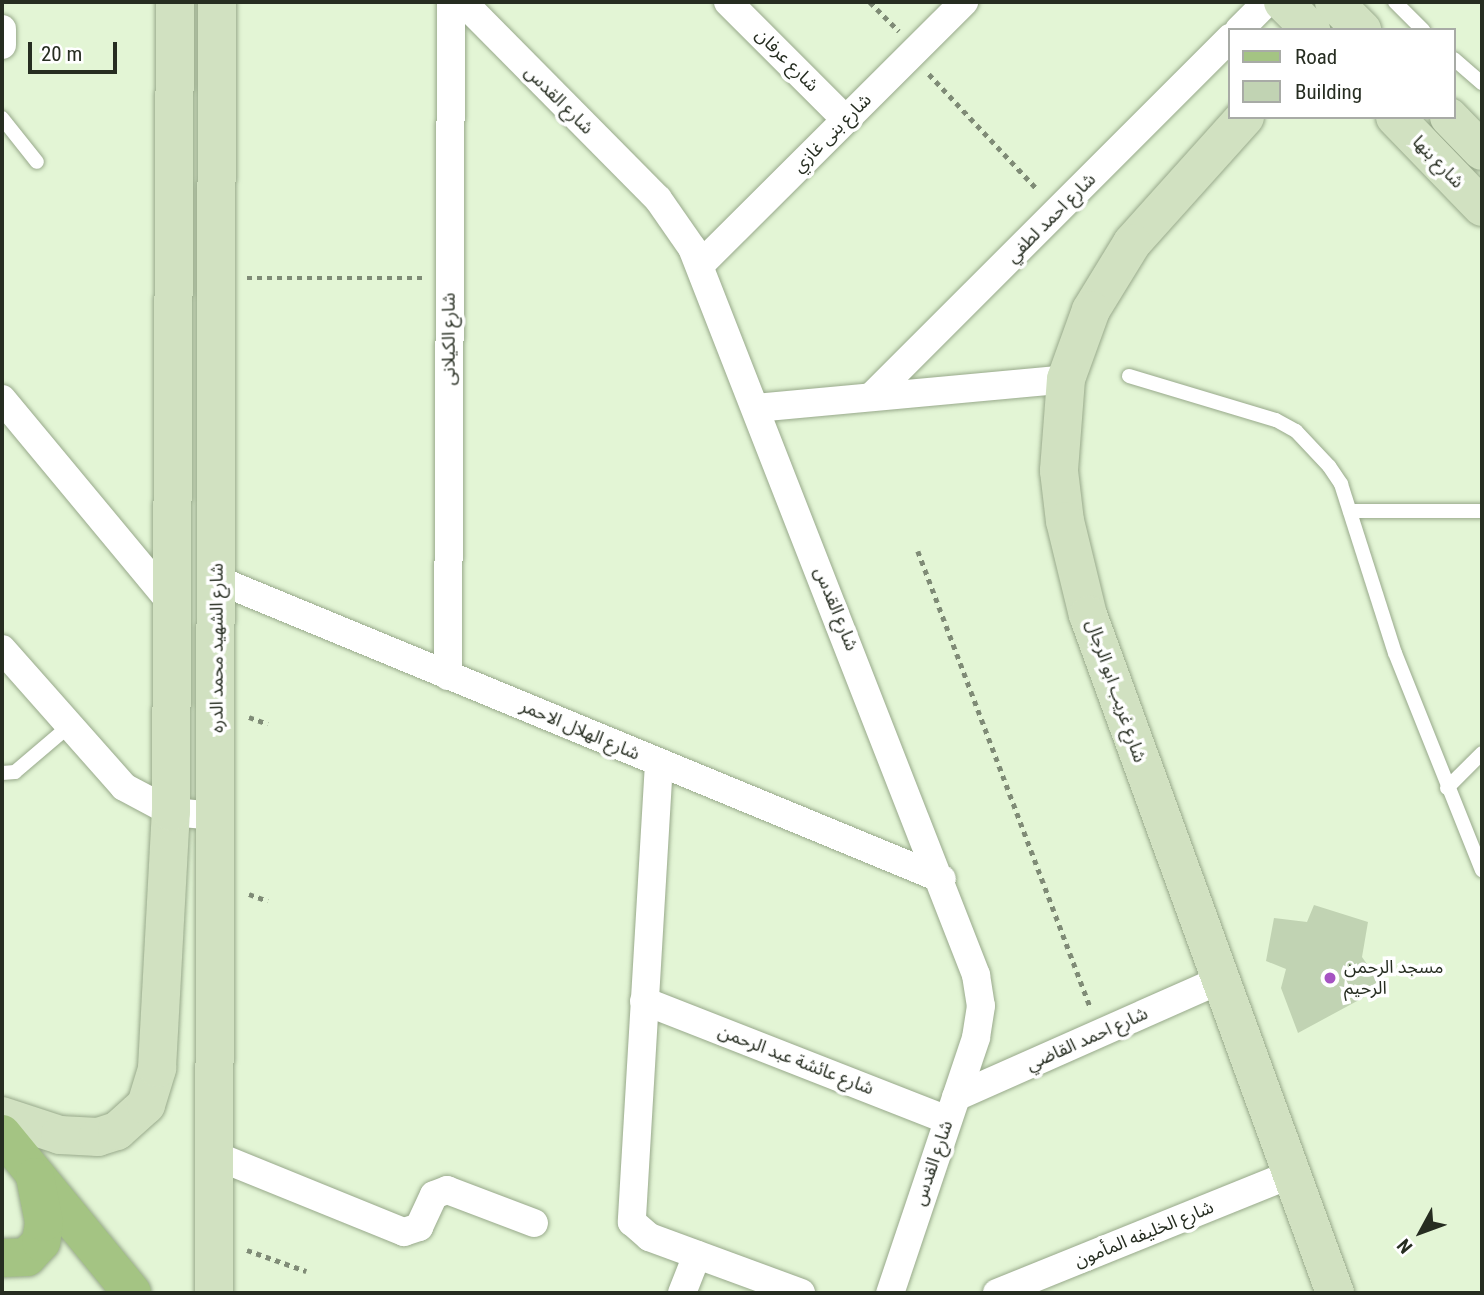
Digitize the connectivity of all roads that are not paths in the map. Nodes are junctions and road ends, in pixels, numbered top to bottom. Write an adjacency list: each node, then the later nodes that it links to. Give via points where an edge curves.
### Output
1 (174, 2): 35 (main road)
2 (217, 2): 34 (main road, شارع الشهيد محمد الدره)
3 (451, 2): 37 (street, شارع الكيلانى)
4 (463, 2): 26 (street, شارع القدس, via 658,199)
5 (728, 2): 19 (street, شارع عرفان)
6 (964, 2): 19 (street, شارع بنى غازي)
7 (1267, 2): 10 (street)
8 (1283, 2): 11 (main road)
9 (1395, 2): 12 (lane)
10 (1241, 28)
11 (1309, 28)
12 (1421, 28)
13 (2, 29): 15 (street)
14 (1228, 40): 29 (street, شارع احمد لطفي)
15 (2, 45)
16 (1456, 61): 17 (lane)
17 (1482, 83)
18 (2, 118): 24 (lane)
19 (845, 119): 26 (street, شارع بنى غازي)
20 (1243, 119): 28 (main road, شارع غريب ابو الرجال, via 1109,275)
21 (1397, 119): 25 (main road, شارع بنها)
22 (1451, 119): 23 (main road)
23 (1482, 151)
24 (37, 162)
25 (1482, 207)
26 (700, 265): 31 (street, شارع القدس)
27 (1129, 376): 32 (lane, via 1276,420 1296,432 1329,466)
28 (1066, 379): 29 (street); 47 (main road, شارع غريب ابو الرجال, via 1059,471 1076,568)
29 (871, 397): 31 (street)
30 (2, 399): 35 (street)
31 (757, 408): 46 (street, شارع القدس)
32 (1350, 511): 33 (lane); 42 (lane, via 1395,653)
33 (1482, 511)
34 (218, 580): 37 (street, شارع الهلال الاحمر); 44 (main road, شارع الشهيد محمد الدره)
35 (174, 606): 43 (main road)
36 (2, 649): 38 (street)
37 (448, 676): 40 (street, شارع الهلال الاحمر)
38 (69, 726): 41 (lane, via 15,772); 43 (street, via 124,788)
39 (1482, 753): 42 (lane)
40 (659, 763): 46 (street, شارع الهلال الاحمر); 48 (street)
41 (2, 773)
42 (1447, 788): 45 (lane)
43 (172, 811): 44 (street); 50 (main road, via 157,1068 146,1105 117,1131 89,1138 60,1135)
44 (217, 816): 52 (main road, شارع الشهيد محمد الدره)
45 (1482, 870)
46 (942, 879): 49 (street, شارع القدس, via 976,975 981,1006)
47 (1219, 981): 49 (street, شارع احمد القاضي, via 1101,1033); 54 (main road, شارع غريب ابو الرجال)
48 (644, 1000): 49 (street, شارع عائشة عبد الرحمن); 56 (street, via 632,1222 642,1234)
49 (952, 1109): 62 (street, شارع القدس)
50 (2, 1116)
51 (2, 1134): 53 (main road)
52 (215, 1155): 55 (street, via 404,1232 419,1227 434,1195 447,1190); 59 (main road, شارع الشهيد محمد الدره)
53 (34, 1173): 57 (main road, via 44,1222 41,1242 27,1256); 58 (main road)
54 (1291, 1174): 63 (street, شارع الخليفه المأمون); 64 (main road, شارع غريب ابو الرجال)
55 (534, 1223)
56 (697, 1255): 60 (street); 61 (street)
57 (2, 1258)
58 (132, 1293)
59 (214, 1293)
60 (682, 1293)
61 (801, 1293)
62 (890, 1293)
63 (997, 1293)
64 (1335, 1293)

